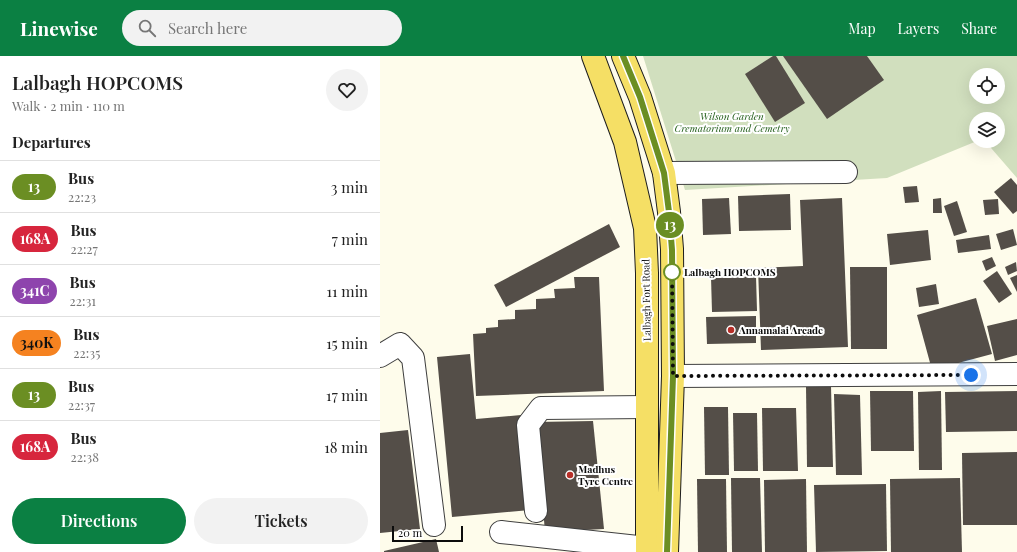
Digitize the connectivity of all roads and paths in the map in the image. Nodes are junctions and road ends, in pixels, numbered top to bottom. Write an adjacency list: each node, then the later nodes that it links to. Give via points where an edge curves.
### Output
1 (593, 56): 8 (main road, Lalbagh Fort Road, via 625,142 645,228)
2 (623, 56): 4 (main road, via 640,97)
3 (846, 172): 4 (street)
4 (664, 173): 7 (main road, via 672,250)
5 (380, 356): 10 (street, via 400,344 413,358)
6 (1017, 374): 7 (street)
7 (673, 376): 12 (main road)
8 (647, 407): 9 (street, via 541,408 528,426); 12 (main road, Lalbagh Fort Road)
9 (536, 511)
10 (434, 525)
11 (501, 532): 12 (street)
12 (654, 551)

